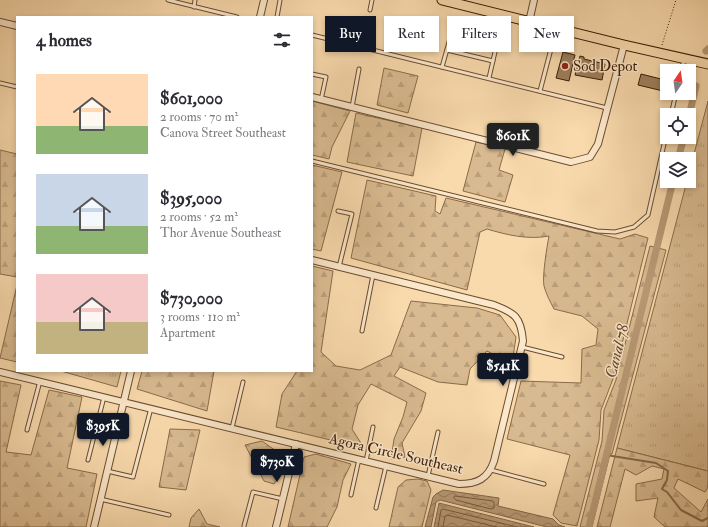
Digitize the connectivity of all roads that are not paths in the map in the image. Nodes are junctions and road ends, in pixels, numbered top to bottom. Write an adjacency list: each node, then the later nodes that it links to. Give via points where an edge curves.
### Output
1 (168, 0): 8 (lane)
2 (195, 0): 9 (lane)
3 (264, 0): 13 (street)
4 (280, 0): 14 (lane)
5 (372, 0): 10 (lane)
6 (442, 0): 11 (main road)
7 (534, 0): 15 (street)
8 (181, 2): 9 (lane)
9 (194, 7): 12 (lane)
10 (370, 10)
11 (504, 15): 16 (main road)
12 (233, 16)
13 (260, 16)
14 (277, 16)
15 (530, 16)
16 (519, 19)
17 (0, 22): 18 (street)
18 (16, 26)
19 (574, 32): 21 (main road)
20 (313, 35): 30 (lane)
21 (624, 45): 26 (main road); 40 (street)
22 (447, 50): 30 (lane)
23 (455, 52): 27 (lane)
24 (495, 52): 27 (lane)
25 (550, 52): 36 (lane)
26 (684, 58): 28 (lane); 29 (main road)
27 (493, 61): 33 (lane)
28 (683, 64)
29 (708, 64)
30 (442, 67): 33 (lane)
31 (359, 69): 39 (lane)
32 (313, 74): 38 (lane, via 326,77)
33 (489, 78): 36 (lane)
34 (0, 83): 35 (lane)
35 (16, 88)
36 (540, 91): 40 (lane)
37 (313, 98): 38 (street)
38 (321, 100): 39 (street)
39 (352, 107): 40 (street, via 572,162 590,157 598,144)
40 (608, 108)
41 (664, 144): 42 (lane, via 648,215 634,227 615,232 597,231)
42 (313, 161)
43 (338, 211): 45 (lane, via 352,214)
44 (313, 260): 45 (street)
45 (339, 267): 46 (street)
46 (373, 275): 47 (lane); 48 (street, via 507,310 516,317 522,327)
47 (362, 331)
48 (522, 347): 49 (lane); 65 (street)
49 (562, 356)
50 (0, 372): 52 (street, Agora Circle Southeast)
51 (130, 372): 55 (street)
52 (40, 381): 54 (street, Agora Circle Southeast); 59 (lane)
53 (243, 382): 58 (lane)
54 (104, 397): 55 (street, Agora Circle Southeast); 62 (lane)
55 (123, 401): 56 (street, Agora Circle Southeast); 66 (street)
56 (151, 408): 58 (street, Agora Circle Southeast); 66 (lane, via 133,477)
57 (373, 427): 63 (lane)
58 (232, 428): 61 (street, Agora Circle Southeast)
59 (27, 430)
60 (438, 432): 67 (lane)
61 (296, 444): 63 (street, Agora Circle Southeast); 71 (street)
62 (88, 460)
63 (362, 460): 64 (street, Agora Circle Southeast); 69 (lane)
64 (386, 466): 67 (street, Agora Circle Southeast); 72 (lane)
65 (491, 470): 67 (street, Agora Circle Southeast, via 484,478 471,484 459,484); 68 (lane)
66 (107, 471): 70 (street)
67 (428, 476)
68 (544, 484)
69 (351, 495)
70 (100, 499): 73 (lane); 75 (street)
71 (283, 499): 74 (lane, via 253,492); 76 (street)
72 (376, 508)
73 (169, 515)
74 (244, 526)
75 (94, 527)
76 (276, 527)

